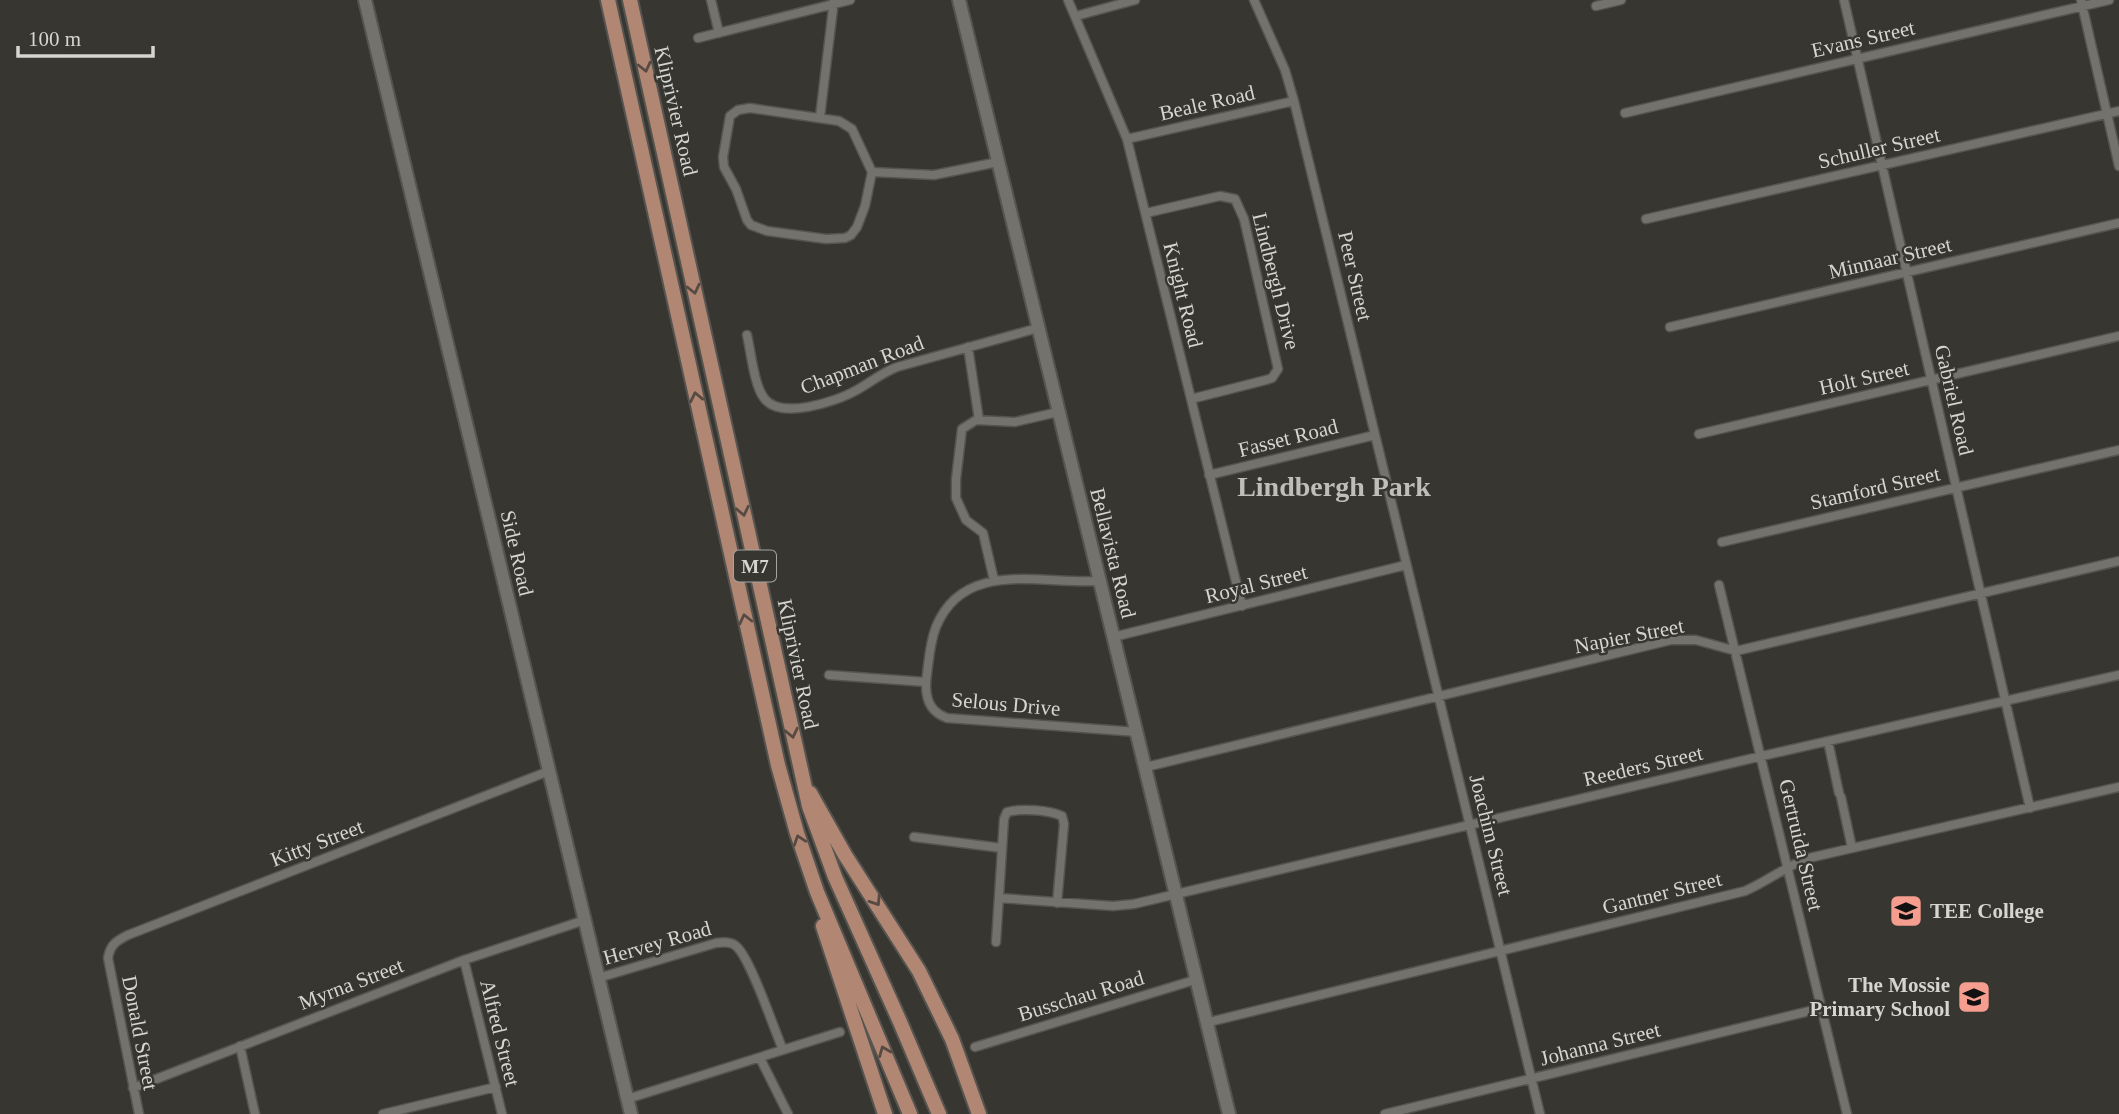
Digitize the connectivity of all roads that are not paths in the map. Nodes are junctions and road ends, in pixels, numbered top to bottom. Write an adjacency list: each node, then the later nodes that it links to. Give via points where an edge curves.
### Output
1 (365, 0): 67 (street, Side Road)
2 (608, 0): 76 (main road, Kliprivier Road / M7, one-way to 2, via 778,765)
3 (630, 0): 68 (main road, Kliprivier Road / M7, one-way to 68)
4 (711, 0): 17 (street)
5 (850, 0): 13 (street)
6 (960, 0): 26 (street, Bellavista Road)
7 (1068, 0): 16 (street, Knight Road)
8 (1135, 0): 16 (street)
9 (1254, 0): 20 (street, Peer Street)
10 (1620, 0): 15 (street)
11 (1844, 0): 19 (street, Gabriel Road)
12 (2109, 0): 14 (street, Evans Street)
13 (834, 2): 17 (street); 24 (street)
14 (2082, 3): 19 (street, Evans Street); 23 (street)
15 (1596, 6)
16 (1076, 16): 25 (street, Knight Road)
17 (719, 33): 18 (street)
18 (698, 38)
19 (1858, 58): 22 (street, Evans Street); 27 (street, Gabriel Road)
20 (1294, 101): 25 (street, Beale Road); 44 (street, Peer Street)
21 (2119, 111): 23 (street, Schuller Street)
22 (1625, 113)
23 (2107, 113): 27 (street, Schuller Street); 28 (street)
24 (820, 117): 29 (street, via 849,126); 29 (street, via 750,108 730,116 723,162 751,225 826,239 848,237 857,227)
25 (1127, 139): 30 (street, Knight Road)
26 (998, 162): 29 (street, via 934,175); 35 (street, Bellavista Road)
27 (1882, 165): 31 (street, Schuller Street); 33 (street, Gabriel Road)
28 (2119, 166)
29 (872, 172)
30 (1146, 214): 40 (street, Knight Road); 40 (street, Lindbergh Drive, via 1220,196 1235,200 1244,219 1278,369 1272,378)
31 (1646, 219)
32 (2119, 223): 33 (street, Minnaar Street)
33 (1907, 272): 34 (street, Minnaar Street); 39 (street, Gabriel Road)
34 (1670, 327)
35 (1038, 328): 38 (street, Chapman Road); 41 (street, Bellavista Road)
36 (747, 335): 38 (street, Chapman Road, via 764,398 777,408 790,410 851,393 897,367)
37 (2119, 336): 39 (street, Holt Street)
38 (968, 347): 42 (street)
39 (1931, 380): 43 (street, Holt Street); 47 (street, Gabriel Road)
40 (1191, 399): 46 (street, Knight Road)
41 (1058, 412): 42 (street, via 1015,422); 52 (street, Bellavista Road)
42 (979, 420): 51 (street, via 962,429 956,498 965,520 982,533)
43 (1699, 434)
44 (1375, 435): 46 (street, Fasset Road); 50 (street, Peer Street)
45 (2119, 450): 47 (street, Stamford Street)
46 (1209, 475): 55 (street, Knight Road)
47 (1957, 487): 48 (street, Stamford Street); 54 (street, Gabriel Road)
48 (1721, 542)
49 (2119, 561): 54 (street, Napier Street)
50 (1406, 565): 55 (street, Royal Street); 61 (street, Joachim Street)
51 (993, 580): 52 (street, Selous Drive); 60 (street, Selous Drive, via 969,589 941,617)
52 (1100, 581): 56 (street, Bellavista Road)
53 (1719, 585): 57 (street, Gertruida Street)
54 (1981, 592): 57 (street, Napier Street); 62 (street, Gabriel Road)
55 (1242, 606): 56 (street, Royal Street)
56 (1113, 637): 63 (street, Bellavista Road)
57 (1736, 650): 61 (street, Napier Street, via 1696,640 1671,640); 65 (street, Gertruida Street)
58 (829, 675): 60 (street)
59 (2119, 675): 62 (street, Reeders Street)
60 (926, 682): 63 (street, Selous Drive, via 929,705 947,718)
61 (1439, 696): 66 (street, Napier Street); 71 (street, Joachim Street)
62 (2006, 701): 64 (street, Reeders Street); 70 (street, Gabriel Road)
63 (1137, 732): 66 (street, Bellavista Road)
64 (1828, 741): 65 (street, Reeders Street); 74 (street)
65 (1762, 756): 71 (street, Reeders Street); 75 (street, Gertruida Street)
66 (1146, 767): 77 (street, Bellavista Road)
67 (549, 771): 80 (street, Side Road); 83 (street, Kitty Street, via 128,935 112,946)
68 (802, 780): 106 (main road, Kliprivier Road / M7, via 822,847); 107 (main road, one-way to 107, via 919,971 952,1039)
69 (2119, 787): 70 (street, Gantner Street)
70 (2030, 808): 74 (street, Gantner Street)
71 (1470, 825): 77 (street, Reeders Street); 82 (street, Joachim Street)
72 (914, 837): 73 (street)
73 (1002, 848): 78 (street); 79 (street, via 1007,812 1062,816)
74 (1852, 848): 75 (street, Gantner Street)
75 (1787, 867): 82 (street, Gantner Street, via 1745,891); 87 (street, Gertruida Street)
76 (817, 892): 104 (main road, via 822,924); 105 (main road, Kliprivier Road / M7, one-way to 76)
77 (1176, 894): 79 (street, Reeders Street, via 1122,906); 86 (street, Bellavista Road)
78 (999, 898): 79 (street, Reeders Street); 81 (street)
79 (1057, 903)
80 (585, 920): 84 (street, Myrna Street); 85 (street, Side Road)
81 (996, 942)
82 (1501, 952): 88 (street, Gantner Street); 94 (street, Joachim Street)
83 (108, 958): 96 (street, Donald Street)
84 (464, 960): 90 (street, Myrna Street); 95 (street, Alfred Street)
85 (598, 978): 92 (street, Hervey Road, via 716,943 733,944 747,964); 97 (street, Side Road)
86 (1198, 979): 88 (street, Bellavista Road); 91 (street, Busschau Road)
87 (1822, 1008): 94 (street, Johanna Street); 111 (street, Gertruida Street)
88 (1209, 1022): 108 (street, Bellavista Road)
89 (840, 1032): 92 (street)
90 (240, 1046): 96 (street, Myrna Street); 99 (street)
91 (975, 1047)
92 (783, 1050): 93 (street)
93 (760, 1058): 97 (street); 103 (street)
94 (1532, 1079): 109 (street, Johanna Street); 110 (street, Joachim Street)
95 (496, 1087): 100 (street); 101 (street, Alfred Street)
96 (133, 1088): 98 (street, Donald Street)
97 (627, 1099): 102 (street, Side Road)
98 (139, 1114)
99 (255, 1114)
100 (383, 1114)
101 (502, 1114)
102 (631, 1114)
103 (788, 1114)
104 (885, 1114)
105 (910, 1114)
106 (939, 1114)
107 (979, 1114)
108 (1229, 1114)
109 (1385, 1114)
110 (1541, 1114)
111 (1847, 1114)

